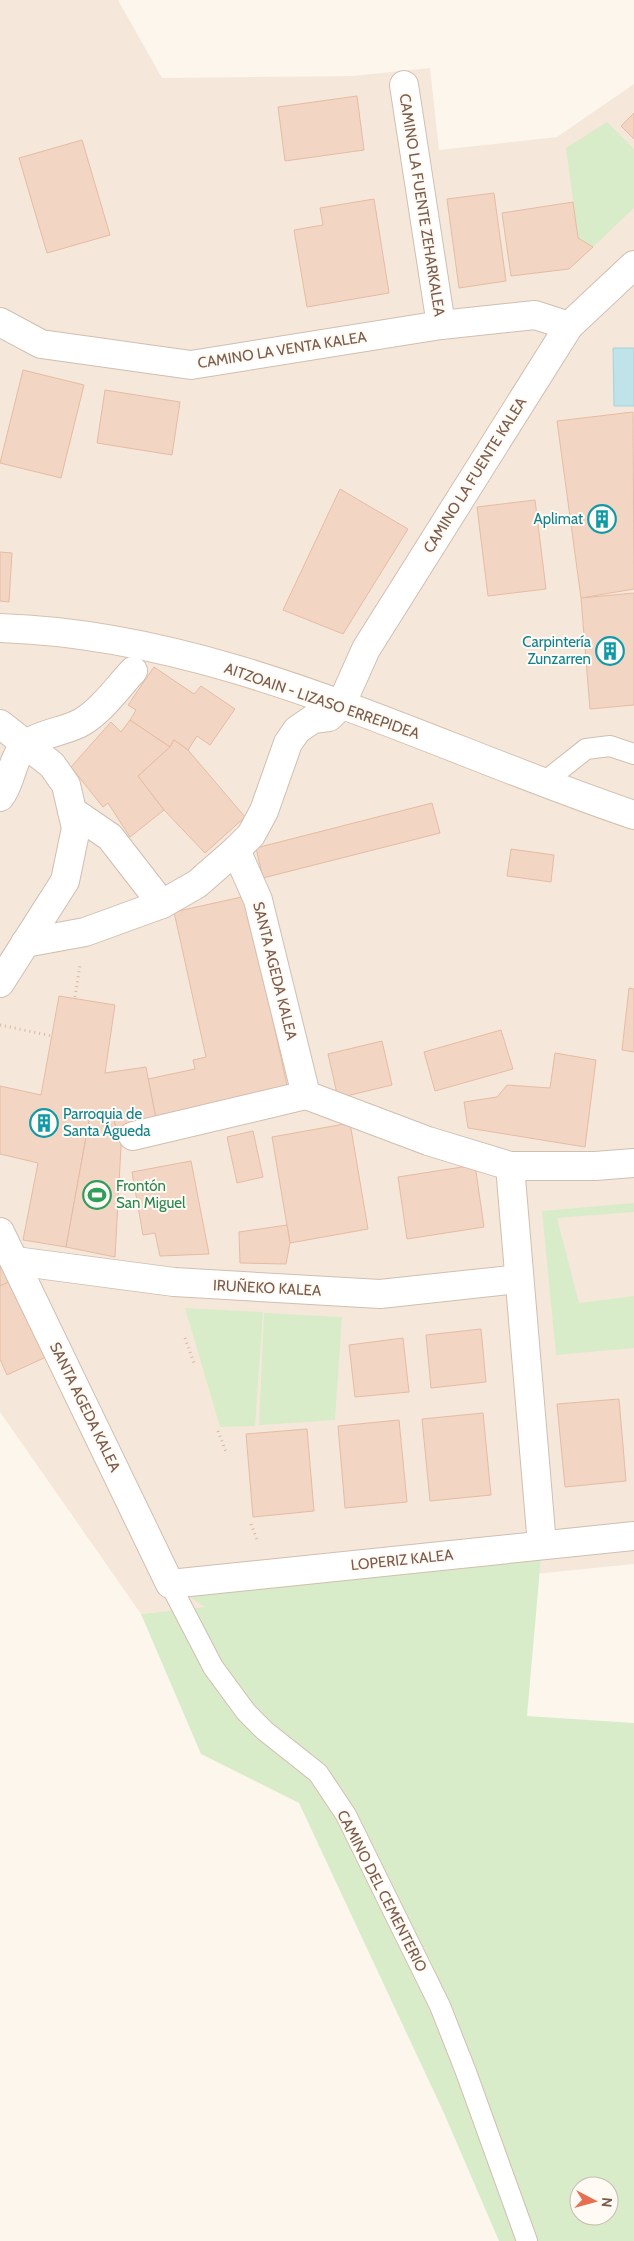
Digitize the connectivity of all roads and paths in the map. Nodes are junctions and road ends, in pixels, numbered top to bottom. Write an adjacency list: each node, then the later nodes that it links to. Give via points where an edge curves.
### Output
1 (404, 85): 4 (street, CAMINO LA FUENTE ZEHARKALEA)
2 (634, 265): 5 (street, CAMINO LA FUENTE KALEA)
3 (0, 322): 4 (street, CAMINO LA VENTA KALEA, via 41,344 191,365)
4 (441, 325): 5 (street, CAMINO LA VENTA KALEA, via 535,315)
5 (569, 326): 8 (street, CAMINO LA FUENTE KALEA, via 366,649)
6 (0, 628): 8 (street, AITZOAIN - LIZASO ERREPIDEA, via 33,629 158,647 273,680)
7 (133, 671): 10 (street, via 82,722)
8 (341, 705): 12 (street, AITZOAIN - LIZASO ERREPIDEA); 16 (street, via 329,717 313,719 297,730 288,743 264,811 251,835)
9 (0, 724): 10 (street)
10 (25, 746): 13 (street); 14 (street, via 52,765 66,785)
11 (634, 754): 12 (lane, via 610,746 586,749)
12 (543, 783): 15 (street, AITZOAIN - LIZASO ERREPIDEA)
13 (0, 797)
14 (72, 811): 17 (street, via 110,837); 18 (street, via 76,828 66,881)
15 (634, 814)
16 (236, 850): 17 (street, via 196,884); 22 (street, SANTA AGEDA KALEA, via 258,900)
17 (162, 904): 18 (street, via 84,932)
18 (25, 943): 19 (street)
19 (0, 983)
20 (0, 1025): 21 (path)
21 (52, 1036)
22 (306, 1094): 23 (street); 25 (street, via 428,1141)
23 (133, 1136)
24 (634, 1163): 25 (street)
25 (510, 1166): 28 (street)
26 (0, 1232): 27 (street, SANTA AGEDA KALEA)
27 (15, 1261): 28 (street, IRUÑEKO KALEA, via 174,1282 380,1294); 37 (street, SANTA AGEDA KALEA)
28 (519, 1278): 36 (street)
29 (186, 1338): 30 (path)
30 (194, 1363)
31 (218, 1431): 32 (path)
32 (226, 1452)
33 (251, 1524): 35 (path)
34 (634, 1536): 36 (street, LOPERIZ KALEA)
35 (258, 1543)
36 (542, 1545): 37 (street, LOPERIZ KALEA)
37 (170, 1584): 38 (lane, CAMINO DEL CEMENTERIO, via 212,1667 246,1712 318,1773 346,1815 440,2006)
38 (527, 2241)

